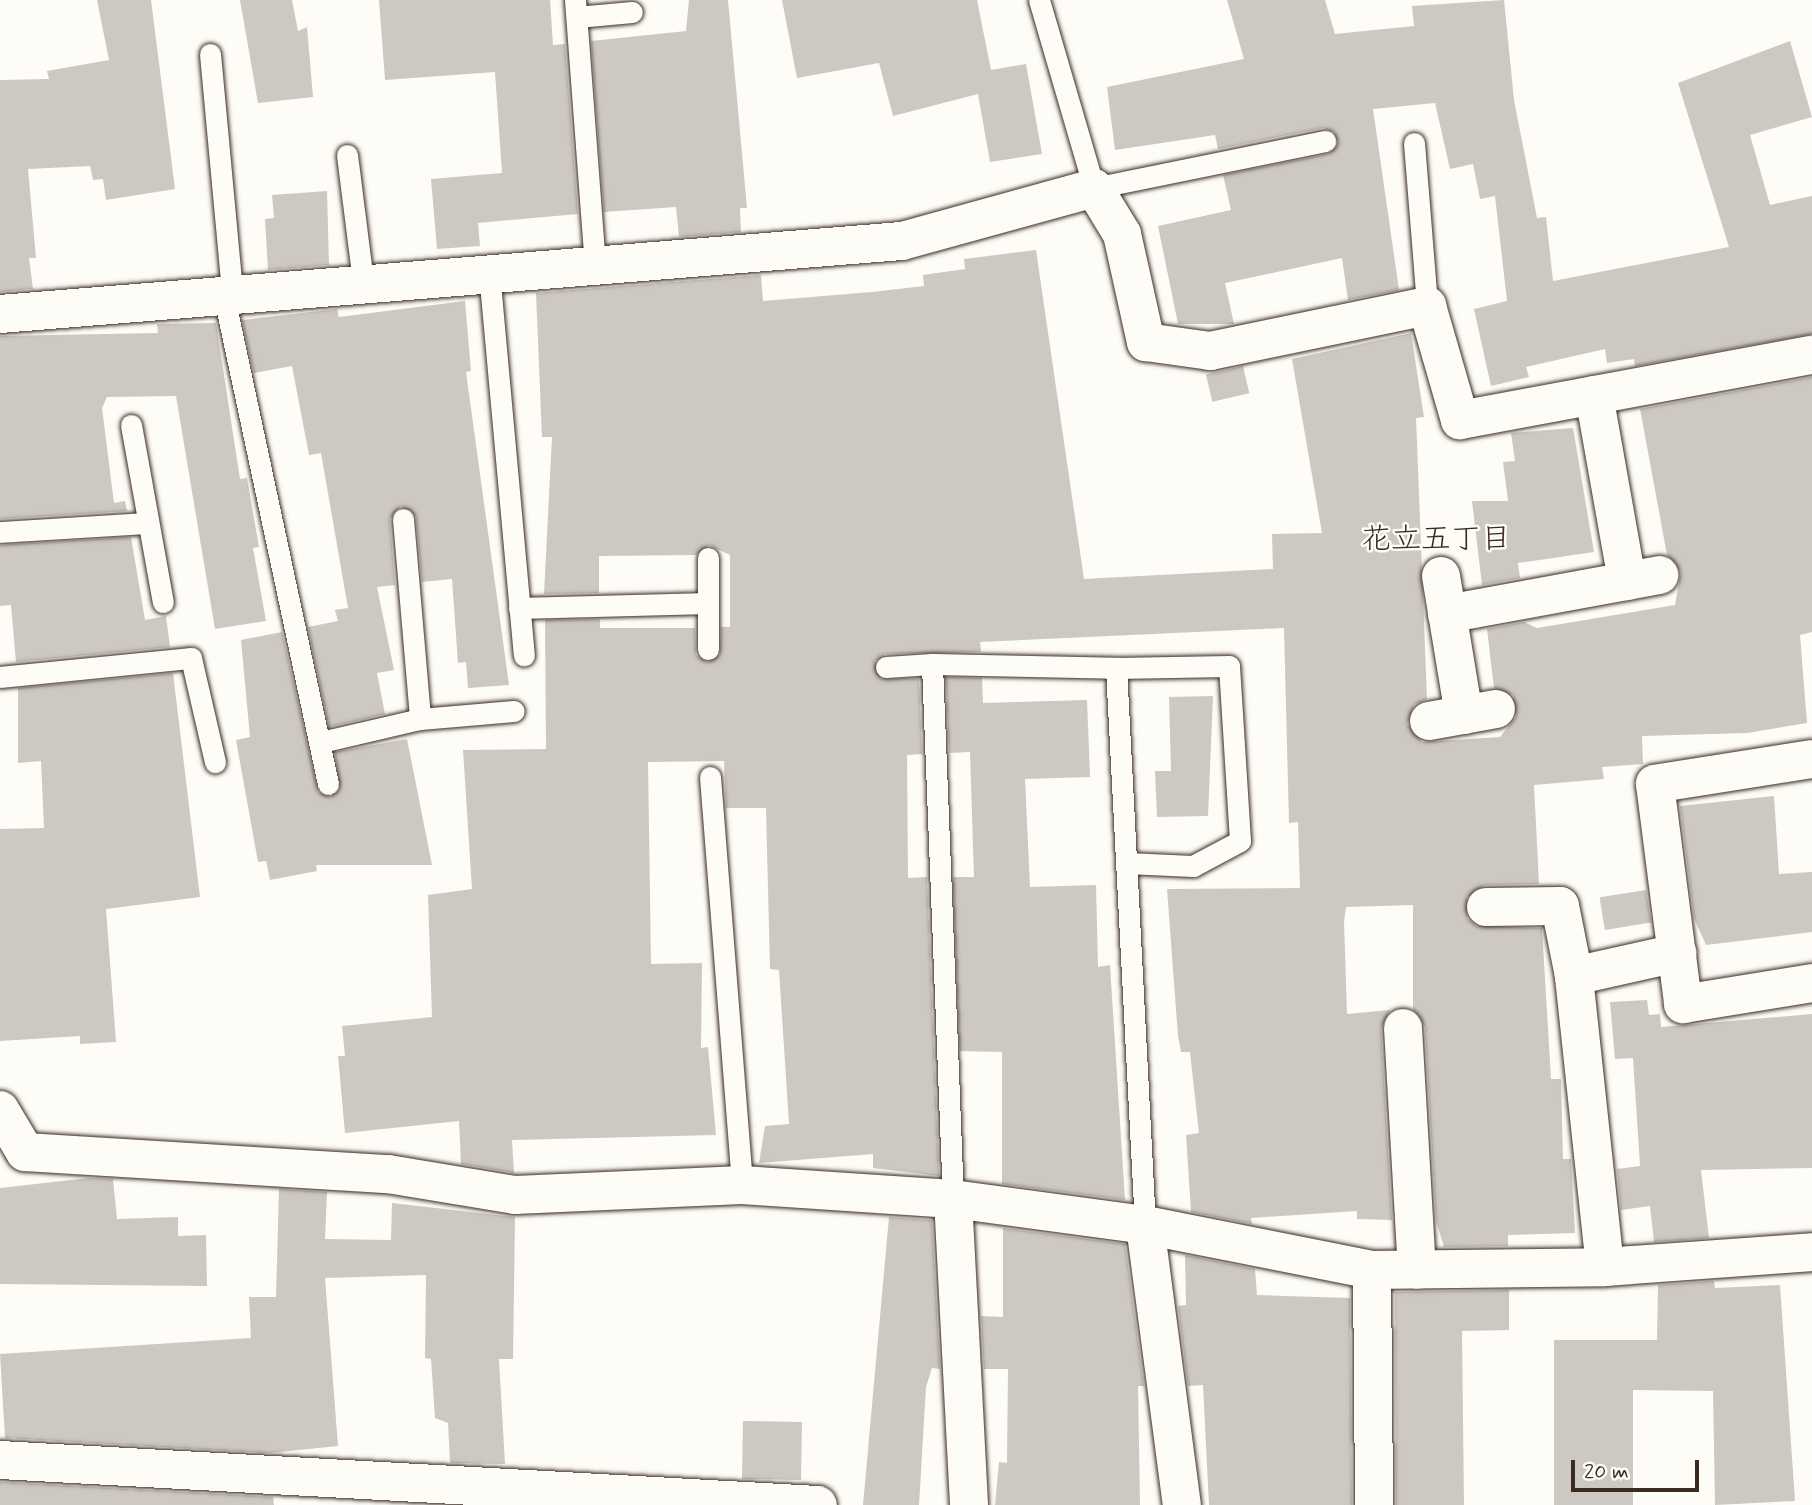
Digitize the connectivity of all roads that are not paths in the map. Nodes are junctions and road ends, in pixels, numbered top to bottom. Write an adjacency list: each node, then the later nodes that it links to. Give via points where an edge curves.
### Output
1 (1039, 0): 8 (lane)
2 (576, 8): 3 (lane); 9 (lane)
3 (632, 12)
4 (210, 54): 12 (lane)
5 (1325, 141): 8 (lane)
6 (1414, 143): 13 (lane)
7 (347, 155): 11 (lane)
8 (1094, 188): 9 (street, via 902,241); 13 (street, via 1122,234 1146,342 1210,351)
9 (595, 264): 10 (street)
10 (489, 272): 11 (street); 25 (lane)
11 (363, 282): 12 (street)
12 (228, 292): 14 (street); 36 (lane)
13 (1427, 306): 16 (street, via 1460,420)
14 (0, 314)
15 (1812, 355): 16 (street)
16 (1594, 395): 26 (street, via 1643,578)
17 (131, 425): 19 (lane)
18 (403, 519): 35 (lane)
19 (148, 523): 20 (lane); 23 (lane)
20 (0, 532)
21 (708, 558): 24 (lane)
22 (1441, 576): 26 (street)
23 (163, 602)
24 (708, 603): 25 (lane); 27 (lane)
25 (519, 608): 28 (lane)
26 (1447, 614): 34 (street)
27 (708, 649)
28 (524, 655)
29 (932, 664): 30 (lane); 31 (lane); 49 (lane)
30 (886, 667)
31 (1116, 668): 41 (lane); 41 (lane, via 1229,666 1240,841 1194,866)
32 (0, 677): 38 (lane, via 191,658)
33 (514, 711): 35 (lane)
34 (1463, 715)
35 (421, 719): 36 (lane)
36 (321, 742): 40 (lane)
37 (1812, 759): 43 (street, via 1656,784)
38 (215, 762)
39 (709, 777): 48 (lane)
40 (328, 784)
41 (1126, 863): 50 (lane)
42 (1486, 907): 44 (street, via 1560,906)
43 (1677, 953): 44 (street); 45 (street, via 1683,1004)
44 (1574, 975): 52 (street)
45 (1812, 983)
46 (1403, 1028): 54 (street)
47 (0, 1110): 48 (street, via 24,1153 388,1174 515,1195)
48 (742, 1185): 49 (street)
49 (953, 1199): 50 (street); 57 (street)
50 (1145, 1225): 53 (street); 58 (street)
51 (1812, 1252): 52 (street)
52 (1605, 1267): 54 (street)
53 (1372, 1270): 54 (street); 59 (street)
54 (1417, 1270)
55 (0, 1460): 56 (street)
56 (818, 1505)
57 (969, 1505)
58 (1182, 1505)
59 (1374, 1505)

